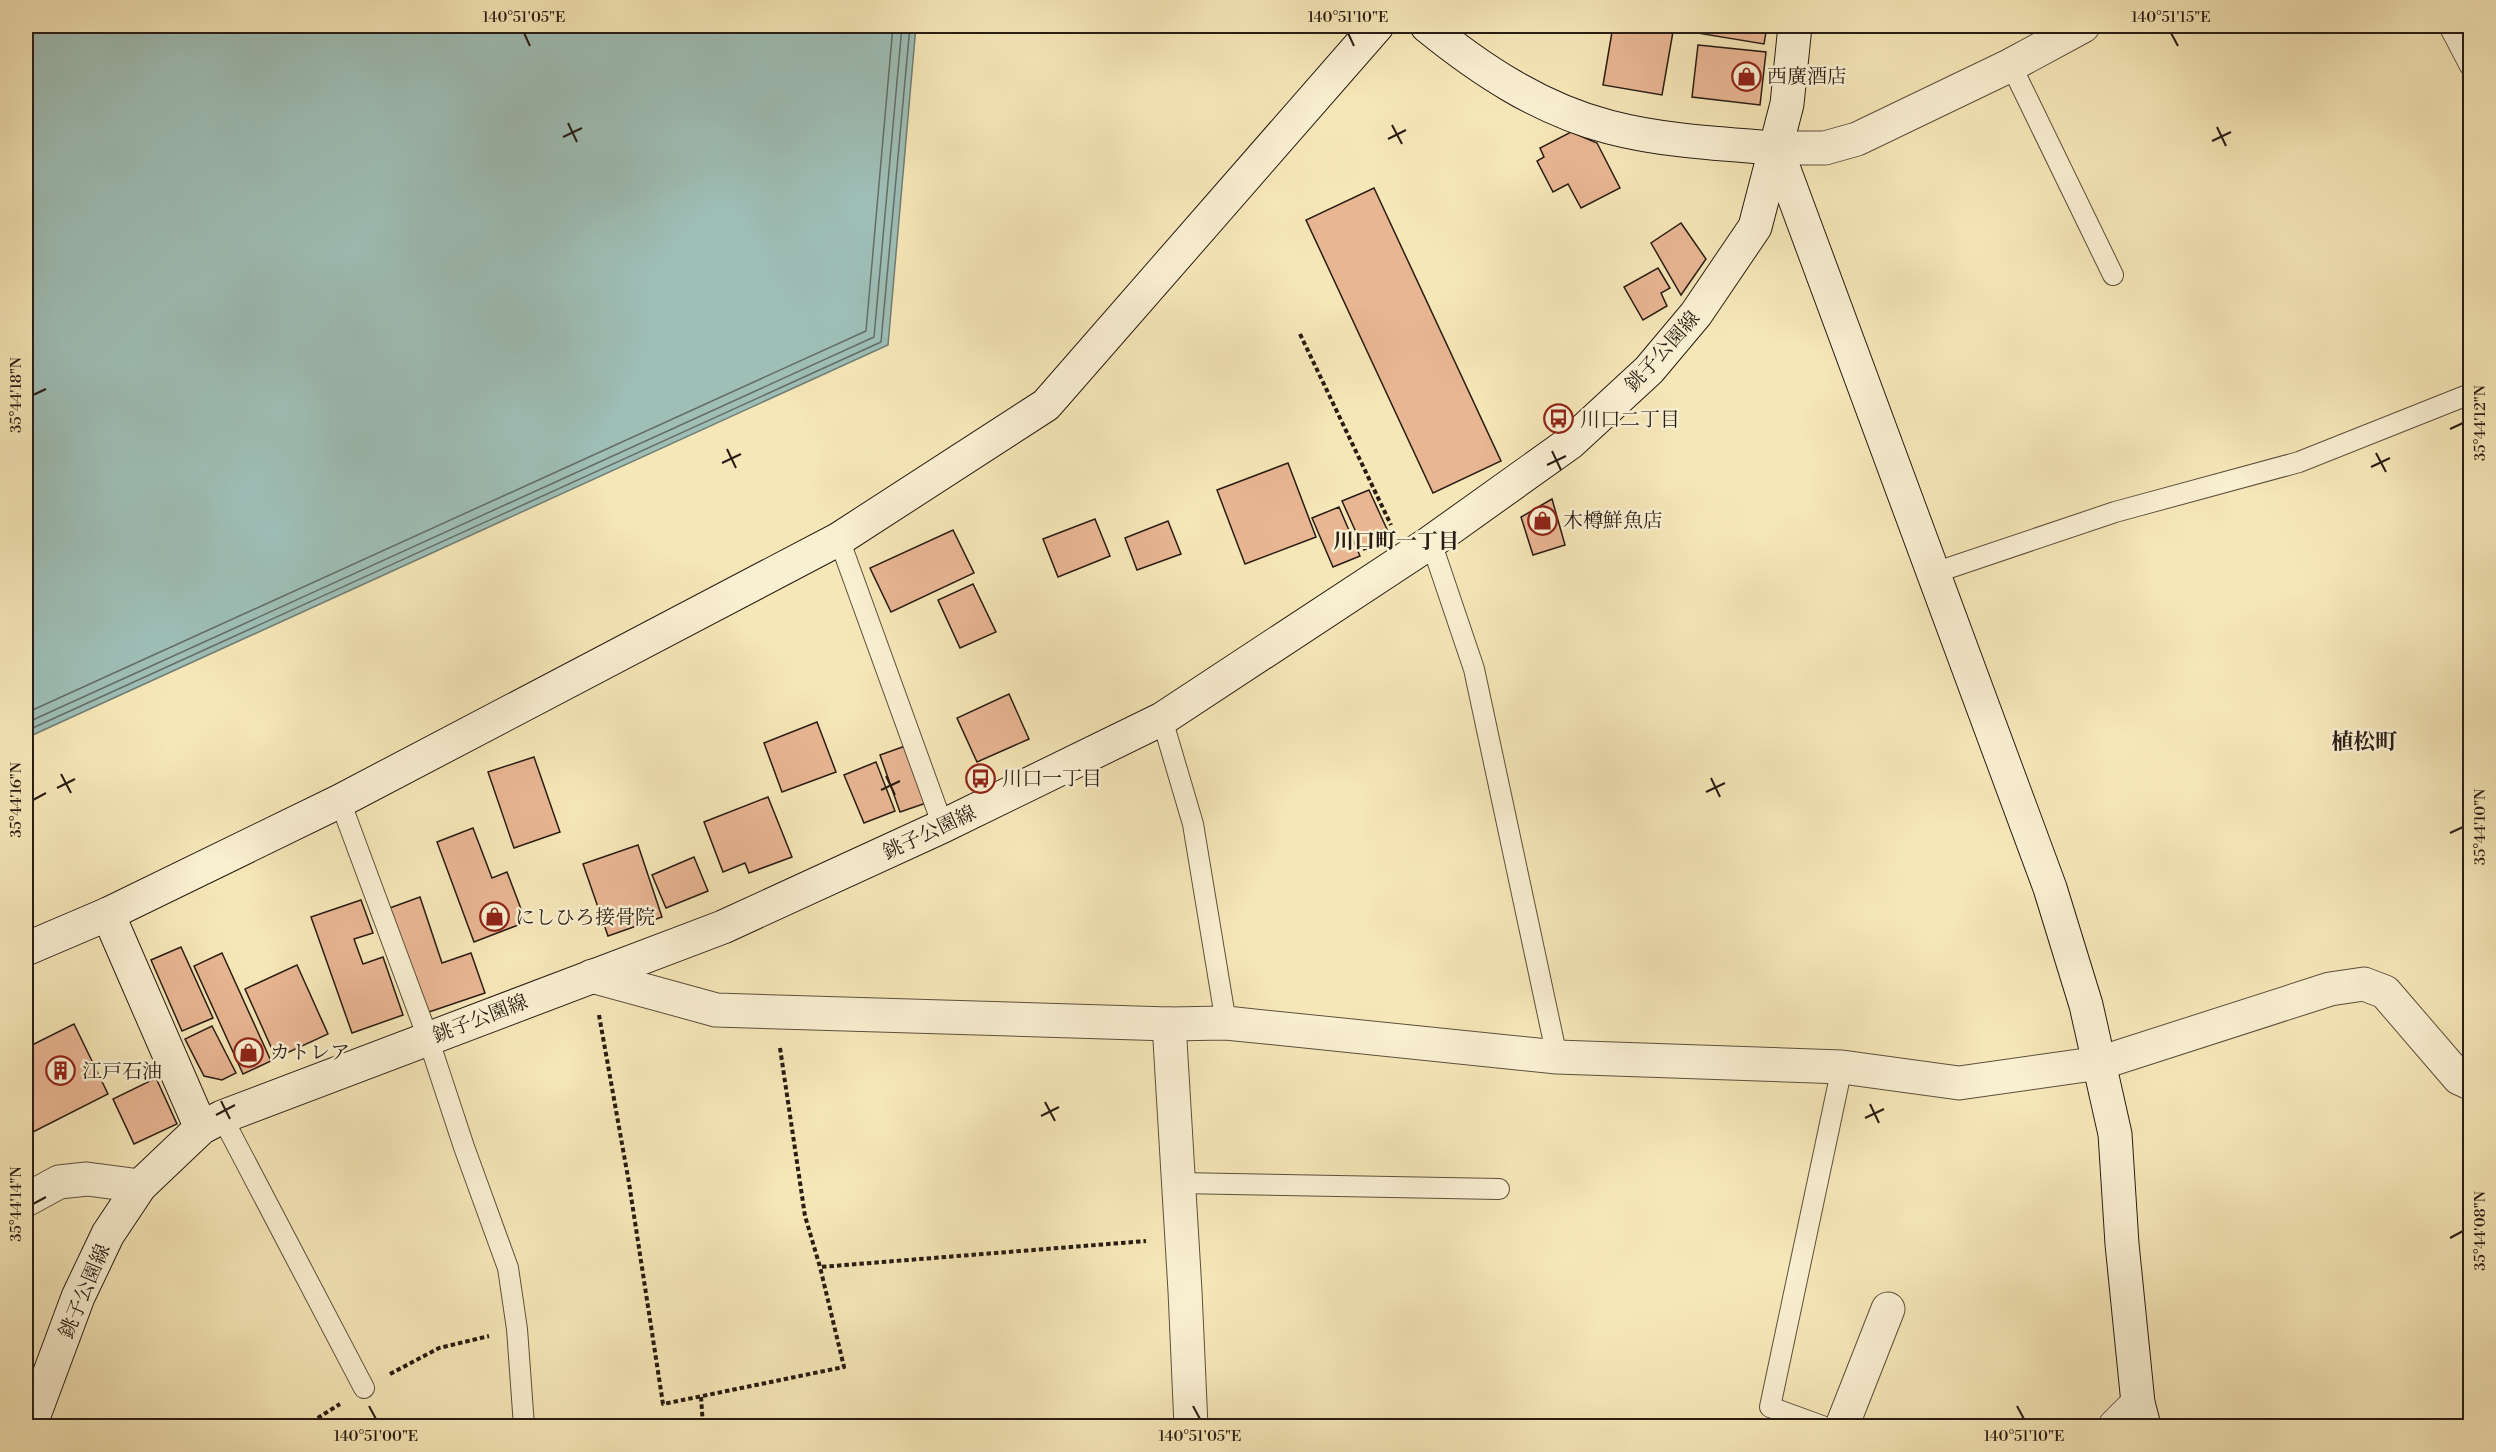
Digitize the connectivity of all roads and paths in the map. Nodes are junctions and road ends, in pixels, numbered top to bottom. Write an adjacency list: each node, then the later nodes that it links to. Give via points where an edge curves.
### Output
1 (1377, 26): 12 (street, via 1046,405)
2 (1427, 26): 8 (street, via 1515,89 1559,110 1610,127 1708,143)
3 (1795, 26): 8 (street, 銚子公園線, via 1787,104)
4 (2083, 26): 6 (street)
5 (2449, 26): 7 (lane)
6 (2011, 66): 8 (street, via 1857,139 1825,148); 9 (lane)
7 (2470, 66)
8 (1776, 148): 13 (street, 銚子公園線, via 1755,227 1696,314 1649,370 1571,442); 14 (street)
9 (2113, 275)
10 (1300, 334): 13 (path)
11 (2470, 394): 14 (lane, via 2299,462 2115,512)
12 (839, 539): 16 (street); 17 (lane)
13 (1419, 550): 15 (street, 銚子公園線); 25 (lane, via 1474,669)
14 (1934, 573): 26 (street, via 2050,888)
15 (1162, 719): 17 (street, 銚子公園線); 22 (lane, via 1193,824)
16 (340, 801): 18 (street); 24 (lane)
17 (943, 826): 20 (street, 銚子公園線, via 723,927)
18 (108, 914): 19 (street); 29 (street)
19 (26, 949)
20 (592, 976): 21 (street, via 716,1010); 24 (street, 銚子公園線); 39 (path, via 663,1404)
21 (774, 1012): 23 (street); 35 (path, via 805,1216)
22 (1226, 1023): 23 (street); 25 (street)
23 (1169, 1024): 30 (street)
24 (428, 1038): 29 (street, 銚子公園線); 37 (lane, via 508,1268)
25 (1557, 1057): 27 (street)
26 (2100, 1063): 27 (street, via 1959,1083); 28 (street, via 2330,989 2364,984 2385,992 2459,1078); 40 (street, via 2115,1134 2122,1244)
27 (1842, 1067): 46 (lane, via 1770,1407)
28 (2470, 1083)
29 (212, 1123): 31 (street, 銚子公園線); 38 (lane)
30 (1179, 1184): 32 (lane); 34 (street)
31 (140, 1186): 33 (street, via 114,1181 59,1182); 41 (street, 銚子公園線, via 108,1234 78,1297)
32 (1499, 1189)
33 (26, 1200)
34 (1182, 1238): 35 (path); 45 (street)
35 (820, 1267): 39 (path, via 844,1367)
36 (1888, 1309): 47 (street)
37 (517, 1329): 38 (path, via 439,1348); 43 (lane)
38 (364, 1388): 42 (path)
39 (701, 1397): 44 (path)
40 (2141, 1415): 48 (street)
41 (30, 1426)
42 (305, 1426)
43 (524, 1426)
44 (703, 1426)
45 (1191, 1426)
46 (1822, 1426)
47 (1842, 1426)
48 (2115, 1426)

